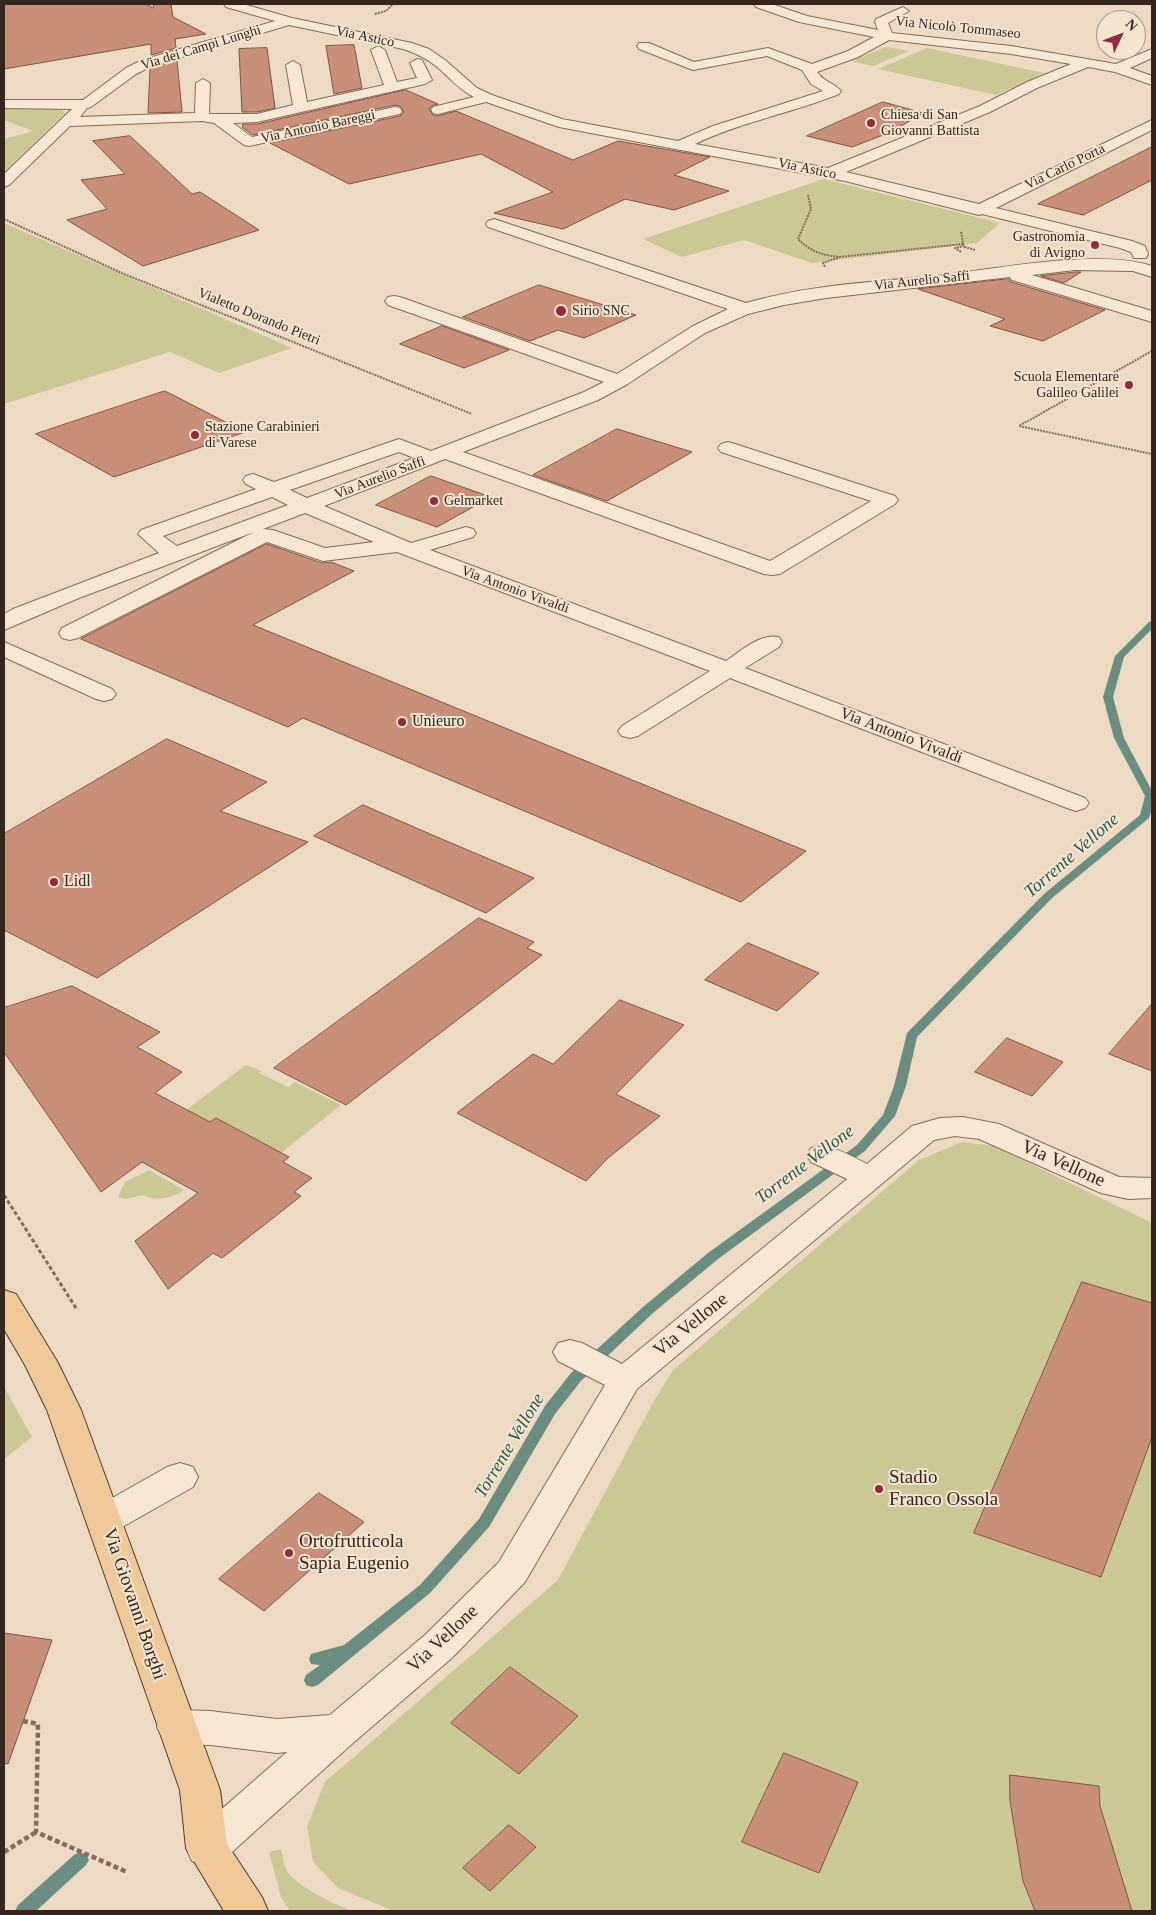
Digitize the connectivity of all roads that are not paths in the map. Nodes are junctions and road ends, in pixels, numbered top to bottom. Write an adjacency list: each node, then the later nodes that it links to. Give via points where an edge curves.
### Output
1 (230, 4): 4 (street, Via Astico)
2 (760, 4): 5 (street, Via Nicolò Tommaseo, via 804,19)
3 (904, 10): 5 (street, via 882,22)
4 (290, 21): 17 (street, Via Astico, via 424,52 472,91); 19 (street, Via dei Campi Lunghi, via 147,63 130,71)
5 (887, 36): 10 (street, Via Nicolò Tommaseo, via 1011,50); 13 (street, via 853,54)
6 (644, 46): 13 (street, via 693,66 768,52)
7 (378, 50): 16 (street)
8 (1152, 53): 12 (street)
9 (417, 63): 16 (street, Via Antonio Bareggi, via 425,80)
10 (1086, 63): 12 (street, Via Nicolò Tommaseo); 28 (street, via 1032,84 985,109)
11 (293, 65): 20 (street, Via Antonio Bareggi)
12 (1118, 68): 14 (street, Via Nicolò Tommaseo)
13 (812, 69): 27 (street, via 809,70 816,81 834,91 812,101 707,132)
14 (1152, 81)
15 (203, 83): 23 (street)
16 (392, 87): 20 (street, Via Antonio Bareggi)
17 (487, 98): 21 (street); 27 (street, Via Astico, via 559,123)
18 (4, 104): 19 (street)
19 (86, 104): 25 (street, Via dei Campi Lunghi)
20 (301, 108): 24 (street, Via Antonio Bareggi, via 257,118)
21 (438, 110)
22 (396, 111): 24 (street, Via Antonio Bareggi, via 248,142)
23 (202, 117): 24 (street, Via Antonio Bareggi); 25 (street, Via Antonio Bareggi)
24 (218, 120)
25 (67, 122): 29 (street, Via dei Campi Lunghi)
26 (1152, 124): 30 (street, Via Carlo Porta)
27 (681, 145): 28 (street, Via Astico)
28 (823, 172): 30 (street, Via Astico)
29 (4, 182)
30 (979, 210): 31 (street, Via Astico)
31 (1003, 215): 33 (street); 34 (street, Via Astico)
32 (494, 224): 37 (street)
33 (1013, 233)
34 (1143, 260): 35 (street, Via Aurelio Saffi)
35 (1005, 272): 37 (street, Via Aurelio Saffi, via 796,297); 38 (street)
36 (394, 301): 39 (street)
37 (744, 309): 39 (street, Via Aurelio Saffi, via 697,331)
38 (1152, 317)
39 (619, 381): 41 (street, Via Aurelio Saffi, via 591,396)
40 (728, 448): 41 (street, via 888,500 772,569)
41 (439, 455): 43 (street, via 399,445); 44 (street, Via Aurelio Saffi)
42 (253, 480): 43 (street, Via Antonio Vivaldi)
43 (273, 490): 44 (street, Via Antonio Vivaldi); 47 (street, via 148,534)
44 (306, 506): 46 (street, Via Antonio Vivaldi); 47 (street, Via Aurelio Saffi)
45 (466, 533): 46 (street)
46 (403, 548): 49 (street, via 323,555 266,534); 54 (street, Via Antonio Vivaldi)
47 (175, 555): 48 (street, Via Aurelio Saffi)
48 (142, 566): 49 (street); 50 (street, Via Aurelio Saffi, via 45,603)
49 (174, 581): 51 (street)
50 (4, 623)
51 (70, 633)
52 (771, 642): 54 (street)
53 (4, 649): 55 (street)
54 (726, 669): 56 (street); 57 (street, Via Antonio Vivaldi)
55 (104, 694)
56 (630, 731)
57 (1076, 803)
58 (822, 1155): 59 (street)
59 (870, 1178): 60 (street, Via Vellone, via 923,1133 940,1127 966,1125 988,1131 1112,1186); 63 (street, Via Vellone)
60 (1152, 1188)
61 (4, 1302): 65 (main road, Via Giovanni Borghi, via 41,1363 64,1410)
62 (570, 1352): 63 (street)
63 (625, 1380): 67 (street, Via Vellone, via 512,1572 439,1646)
64 (180, 1477): 65 (street)
65 (104, 1520): 66 (main road, Via Giovanni Borghi)
66 (177, 1728): 67 (street, via 210,1728 277,1736); 68 (main road, Via Giovanni Borghi, via 200,1790)
67 (338, 1731): 68 (street, Via Vellone)
68 (207, 1848): 69 (main road, Via Giovanni Borghi)
69 (247, 1911)

